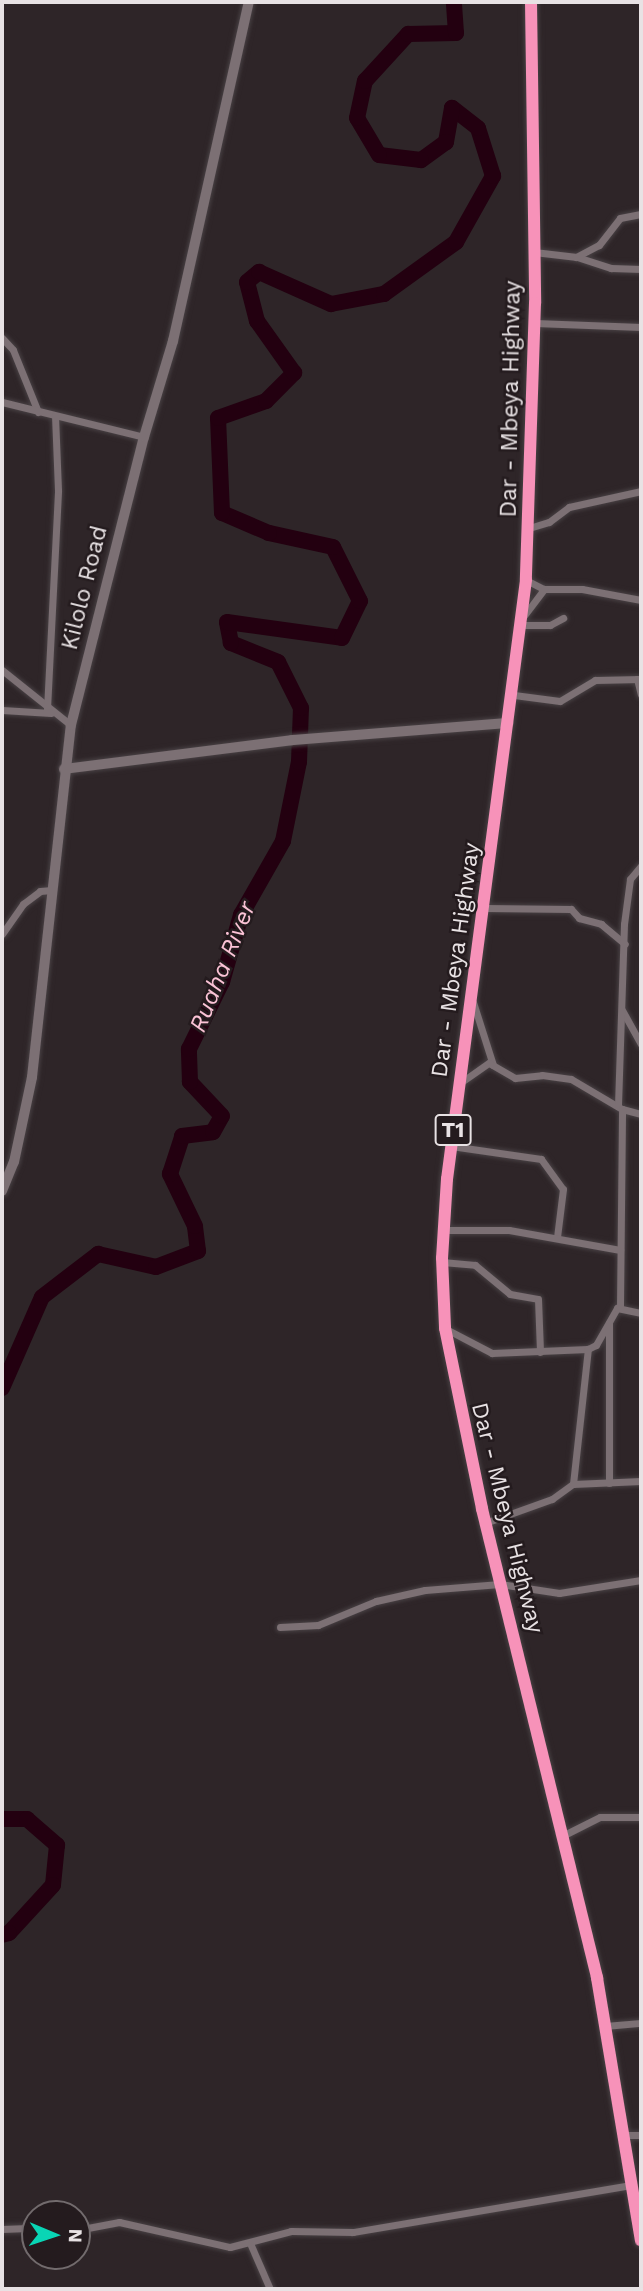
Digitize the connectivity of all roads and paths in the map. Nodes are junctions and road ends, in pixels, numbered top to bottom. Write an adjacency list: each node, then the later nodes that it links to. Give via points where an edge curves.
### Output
1 (249, 2): 13 (main road, Kilolo Road, via 173,341)
2 (531, 2): 4 (highway, Dar - Mbeya Highway / T1)
3 (641, 214): 5 (street, via 620,218 599,245)
4 (534, 252): 5 (street); 7 (highway, Dar - Mbeya Highway / T1)
5 (576, 257): 6 (street, via 611,268)
6 (641, 269)
7 (535, 323): 8 (street); 15 (highway, Dar - Mbeya Highway / T1)
8 (641, 327)
9 (2, 338): 11 (street, via 13,351)
10 (2, 402): 11 (street)
11 (38, 412): 12 (street)
12 (55, 416): 13 (street); 26 (street, via 58,490)
13 (144, 437): 28 (main road, Kilolo Road)
14 (641, 491): 15 (street, via 569,507 549,523)
15 (529, 528): 16 (highway, Dar - Mbeya Highway / T1)
16 (526, 580): 17 (street); 20 (highway, Dar - Mbeya Highway / T1)
17 (544, 589): 18 (street, via 582,589); 20 (street)
18 (641, 600)
19 (563, 618): 20 (street, via 550,625)
20 (523, 621): 23 (highway, Dar - Mbeya Highway / T1)
21 (2, 670): 26 (street)
22 (639, 679): 23 (street, via 595,681 559,701); 24 (street)
23 (514, 695): 27 (highway, Dar - Mbeya Highway / T1)
24 (641, 695)
25 (2, 710): 26 (street)
26 (50, 711): 28 (street)
27 (508, 723): 29 (main road, via 292,740); 32 (highway, Dar - Mbeya Highway / T1)
28 (71, 725): 29 (main road, Kilolo Road)
29 (64, 769): 31 (main road, Kilolo Road)
30 (640, 870): 34 (street, via 630,879)
31 (52, 890): 33 (street, via 40,891 23,904); 43 (main road, Kilolo Road, via 32,1077 14,1162)
32 (485, 908): 34 (street, via 571,909); 35 (highway, Dar - Mbeya Highway / T1)
33 (2, 934)
34 (626, 944): 36 (street)
35 (471, 998): 38 (street); 39 (highway, Dar - Mbeya Highway / T1)
36 (622, 1009): 37 (street); 40 (street)
37 (641, 1044)
38 (493, 1065): 39 (street, via 481,1065); 40 (street, via 515,1078 571,1079)
39 (460, 1083): 42 (highway, Dar - Mbeya Highway / T1)
40 (620, 1107): 41 (street); 46 (street)
41 (641, 1114)
42 (451, 1146): 44 (highway, Dar - Mbeya Highway / T1); 45 (street, via 541,1159 563,1189)
43 (2, 1191)
44 (443, 1230): 45 (street, via 509,1230); 47 (highway, Dar - Mbeya Highway / T1)
45 (557, 1237): 46 (street)
46 (620, 1250): 48 (street)
47 (442, 1262): 51 (highway, Dar - Mbeya Highway / T1); 53 (street, via 475,1265 510,1294 538,1299)
48 (620, 1306): 49 (street); 50 (street)
49 (641, 1313)
50 (608, 1322): 52 (street); 55 (street)
51 (445, 1328): 53 (street, via 487,1352); 57 (highway, Dar - Mbeya Highway / T1)
52 (589, 1349): 53 (street); 56 (street)
53 (540, 1352)
54 (641, 1481): 55 (street)
55 (608, 1483): 56 (street)
56 (573, 1484): 57 (street, via 551,1499)
57 (485, 1523): 59 (highway, Dar - Mbeya Highway / T1)
58 (641, 1580): 59 (street, via 554,1593)
59 (500, 1584): 60 (street, via 396,1596 318,1625); 62 (highway, Dar - Mbeya Highway / T1)
60 (280, 1627)
61 (641, 1817): 62 (street, via 600,1817 584,1821)
62 (562, 1836): 64 (highway, Dar - Mbeya Highway / T1)
63 (641, 2023): 64 (street)
64 (604, 2026): 65 (highway, Dar - Mbeya Highway / T1)
65 (626, 2134): 66 (street); 67 (highway, Dar - Mbeya Highway / T1)
66 (641, 2135)
67 (632, 2185): 68 (highway, Dar - Mbeya Highway / T1); 73 (street, via 353,2232 290,2231)
68 (640, 2222): 72 (highway, Dar - Mbeya Highway / T1)
69 (91, 2227): 73 (street, via 119,2222 208,2246)
70 (21, 2228): 71 (street)
71 (2, 2229)
72 (641, 2241)
73 (250, 2243): 74 (street)
74 (269, 2289)

